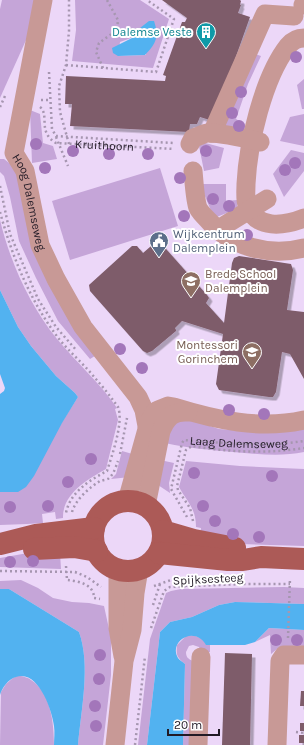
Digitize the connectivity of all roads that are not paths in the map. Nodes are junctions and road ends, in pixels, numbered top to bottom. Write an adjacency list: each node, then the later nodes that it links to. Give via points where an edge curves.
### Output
1 (43, 0): 7 (street, Hoog Dalemseweg, via 24,107)
2 (301, 7): 3 (street); 4 (street, via 264,14)
3 (303, 42): 5 (street, via 294,41 279,60 264,94)
4 (212, 134): 5 (street); 6 (street, via 206,133 193,138)
5 (256, 141): 10 (street, via 246,176 246,203)
6 (182, 146)
7 (7, 152): 15 (street, Hoog Dalemseweg, via 25,171 40,245 56,279 83,327 127,383)
8 (193, 171): 12 (street, via 198,208)
9 (267, 200): 10 (street)
10 (250, 211): 11 (street, via 257,220 269,224 292,223); 12 (street)
11 (304, 218)
12 (217, 230): 13 (street, via 241,244 271,251)
13 (304, 248)
14 (304, 420): 15 (street, Laag Dalemseweg, via 283,424 251,424 168,406 162,408)
15 (154, 423): 16 (street)
16 (137, 503): 17 (main road, via 120,502 106,509); 18 (main road, via 158,516)
17 (94, 528): 19 (main road); 21 (main road)
18 (163, 531): 22 (main road); 23 (main road, Spijksesteeg, via 244,550)
19 (69, 539): 20 (main road, via 26,550); 21 (main road)
20 (2, 544)
21 (97, 551): 24 (main road, via 106,562)
22 (159, 553): 23 (main road, Spijksesteeg, via 228,560); 24 (main road, via 147,565)
23 (261, 557): 25 (main road, Spijksesteeg)
24 (129, 569): 28 (street, via 126,598 132,630 124,661)
25 (301, 569)
26 (304, 655): 30 (street, via 284,655 280,661)
27 (201, 657): 29 (street)
28 (115, 745)
29 (198, 745)
30 (277, 745)

